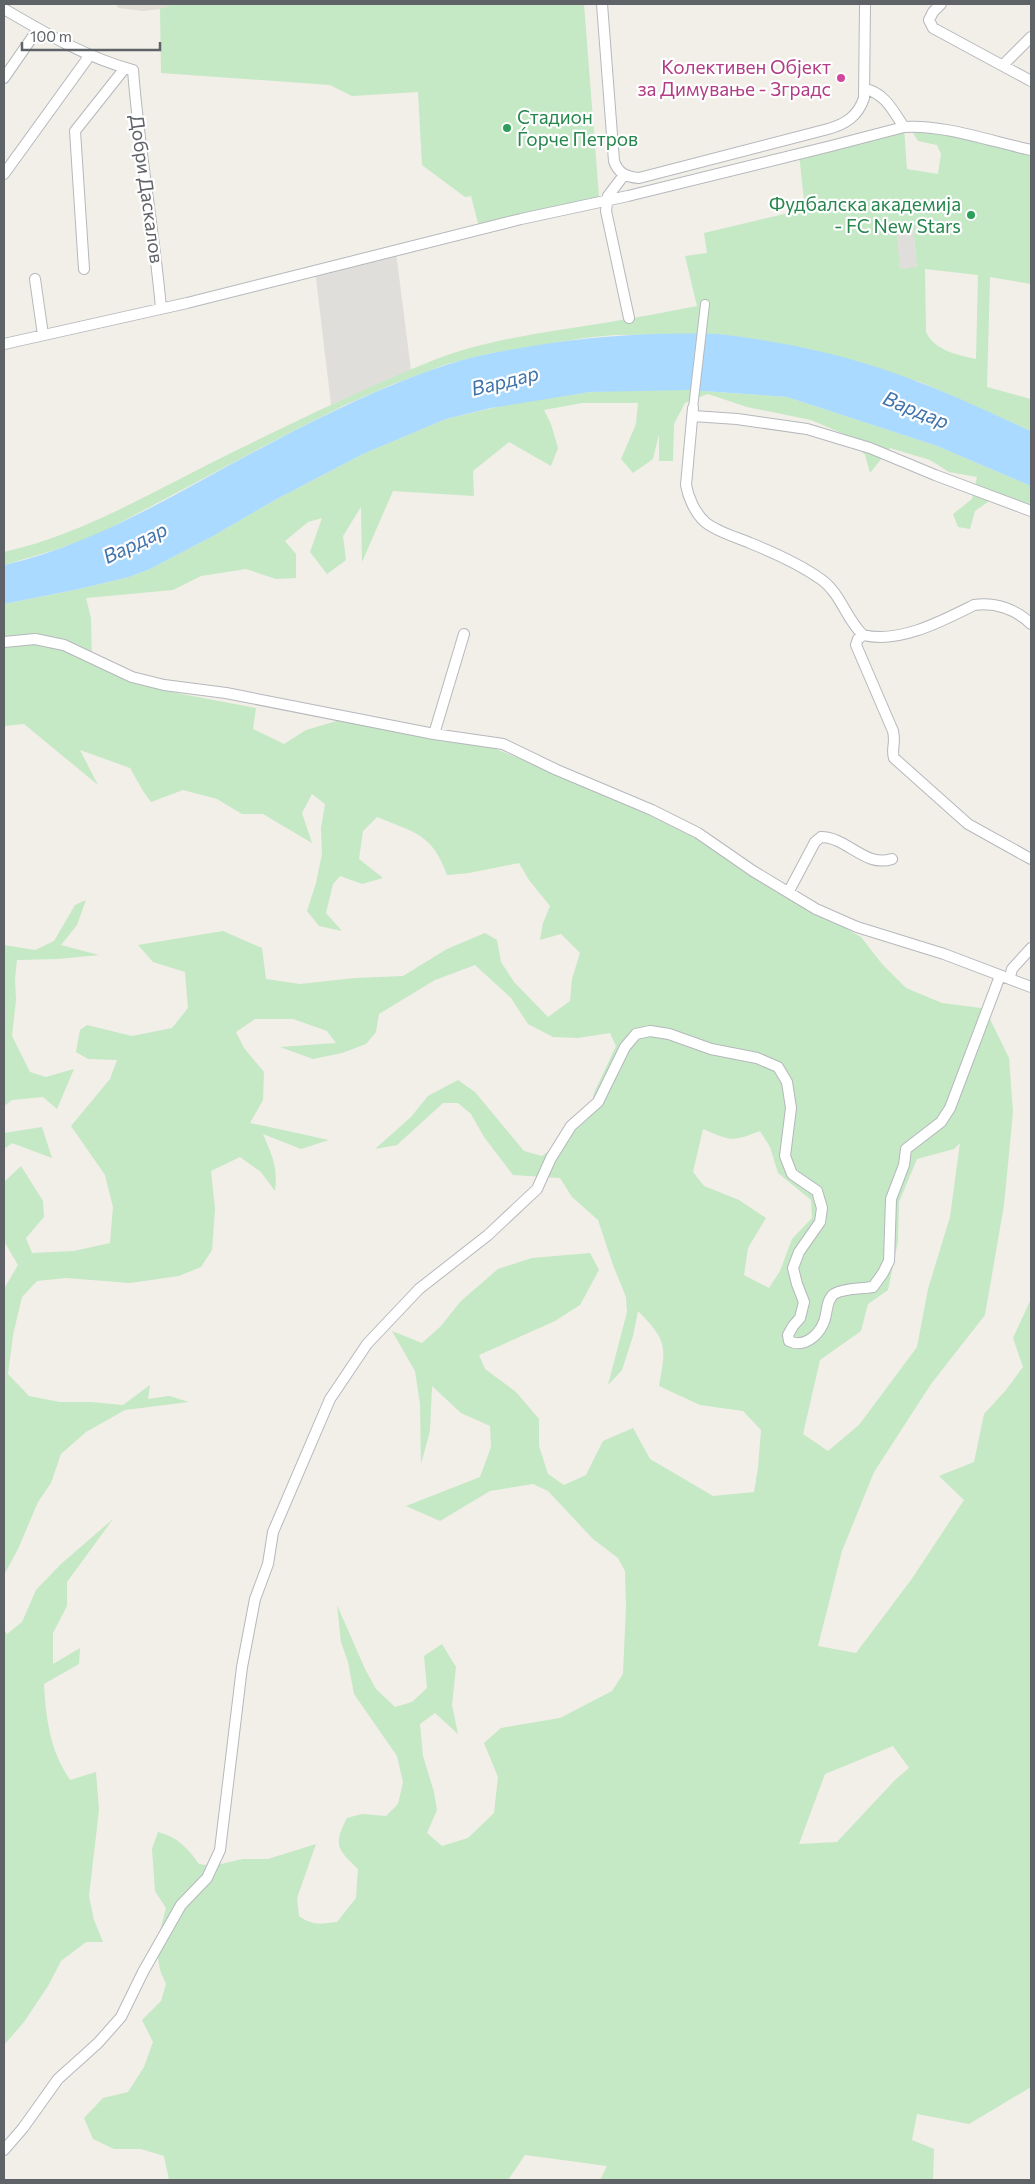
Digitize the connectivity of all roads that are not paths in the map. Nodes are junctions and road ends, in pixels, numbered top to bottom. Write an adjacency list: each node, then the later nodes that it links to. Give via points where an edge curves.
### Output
1 (602, 4): 16 (street, via 613,156 616,167)
2 (865, 4): 12 (street)
3 (941, 4): 8 (street, via 929,20 933,28)
4 (4, 9): 5 (street)
5 (38, 29): 7 (street); 10 (street)
6 (1031, 37): 8 (street)
7 (90, 55): 9 (street); 15 (street)
8 (1003, 66): 11 (street)
9 (129, 69): 18 (street, via 75,131); 21 (street, Добри Даскалов)
10 (4, 78)
11 (1031, 81)
12 (864, 89): 13 (street, via 875,91 884,99); 16 (street, via 861,105 854,115 834,128 645,177)
13 (904, 127): 14 (street, via 935,129); 17 (street)
14 (1031, 150)
15 (4, 174)
16 (624, 175): 17 (street)
17 (606, 201): 21 (street); 22 (street, via 608,225)
18 (84, 269)
19 (35, 278): 23 (street)
20 (705, 304): 25 (street)
21 (161, 308): 23 (street)
22 (630, 318)
23 (43, 335): 24 (street)
24 (4, 344)
25 (693, 412): 26 (street, via 807,430 870,448); 29 (street, via 686,485 701,518 712,526 784,557 823,581 837,595 849,619)
26 (1031, 511)
27 (1031, 624): 29 (street, via 1006,608 982,604 919,629 883,637)
28 (464, 634): 31 (street)
29 (863, 635): 33 (street, via 856,645 893,731 896,742 892,752 894,758 968,824)
30 (4, 642): 31 (street, via 35,639 64,644 132,677 164,685 277,702)
31 (434, 734): 34 (street, via 504,744 518,750 698,833)
32 (892, 859): 34 (street, via 884,862 874,860 822,836 815,842)
33 (1031, 859)
34 (789, 891): 36 (street, via 816,909 857,927)
35 (1031, 948): 36 (street)
36 (1005, 976): 37 (street); 38 (street, via 950,1108 941,1122 906,1149 904,1165 891,1198 889,1261 883,1273 873,1287 840,1291 832,1296 824,1323 807,1342 789,1341 788,1335 800,1318 804,1302 793,1268 799,1252 820,1222 822,1208 817,1191 792,1174 784,1156 792,1108 787,1082 778,1067 758,1058 711,1049 650,1031 636,1034 625,1047 598,1102 572,1126 551,1158 537,1189 488,1235 419,1289 367,1344 330,1399 273,1532 268,1564 255,1599 242,1667 220,1850 207,1878 181,1905 121,2017 58,2079)
37 (1031, 986)
38 (4, 2150)

